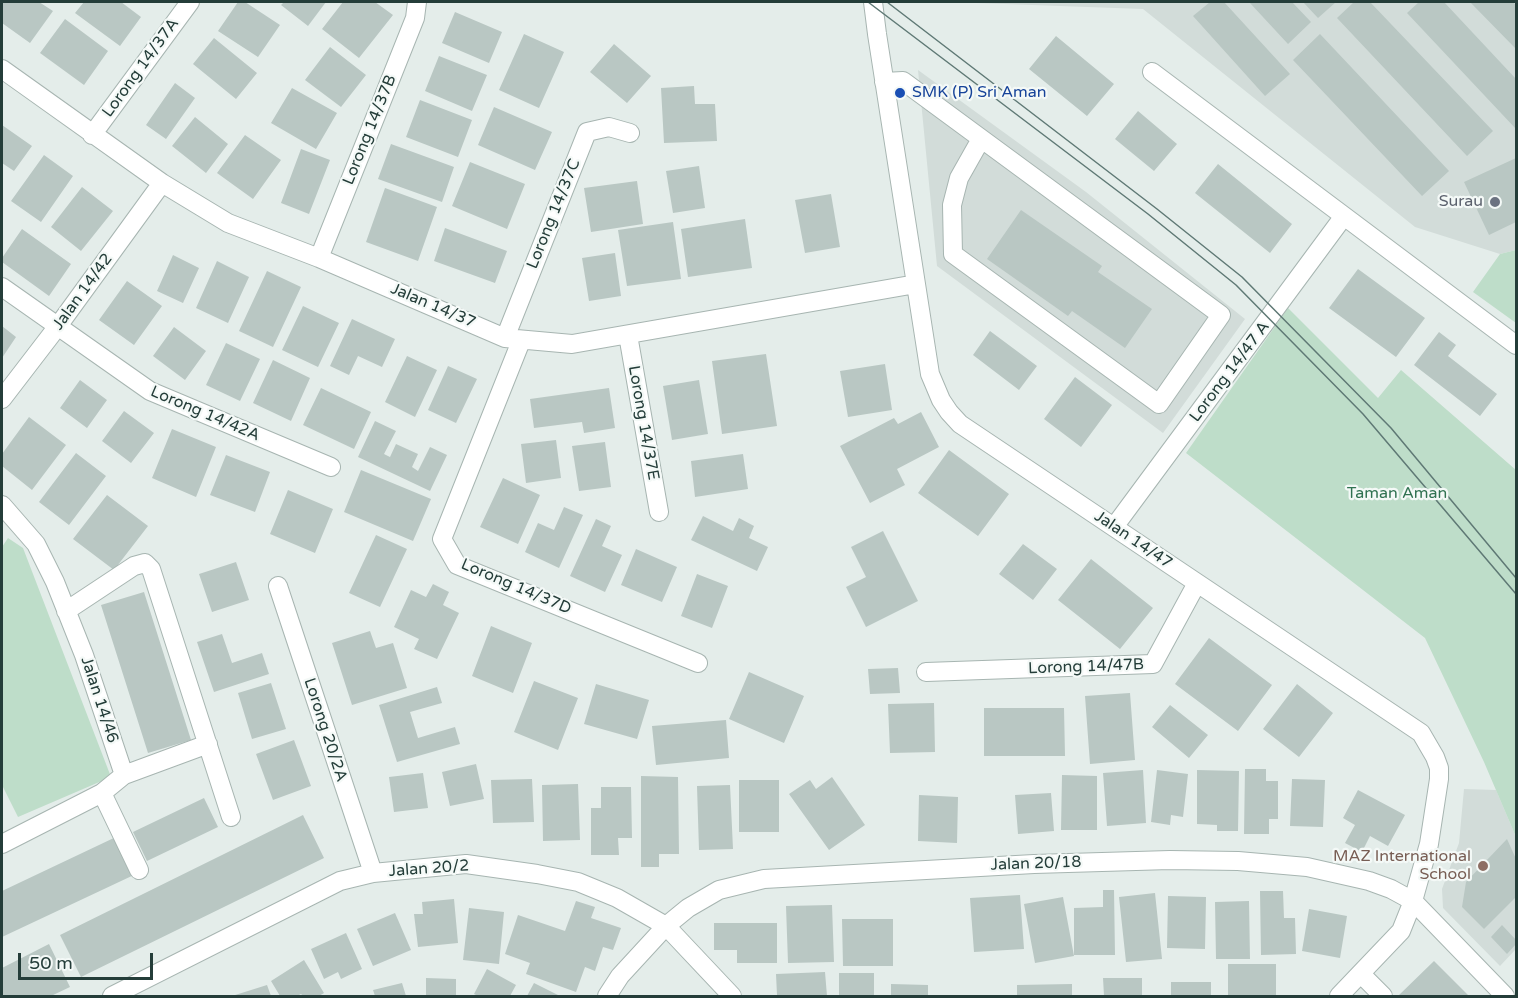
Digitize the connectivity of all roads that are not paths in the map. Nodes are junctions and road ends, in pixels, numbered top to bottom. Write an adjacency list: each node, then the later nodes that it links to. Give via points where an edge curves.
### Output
1 (190, 2): 8 (street, Lorong 14/37A)
2 (417, 2): 12 (street, Lorong 14/37B, via 415,18)
3 (873, 2): 6 (street, Jalan 14/47)
4 (2, 69): 8 (street, Jalan 14/37)
5 (1152, 72): 11 (street)
6 (884, 82): 9 (street, via 903,81); 13 (street, Jalan 14/47)
7 (630, 133): 17 (street, Lorong 14/37C, via 609,127 587,132)
8 (92, 135): 10 (street, Jalan 14/37)
9 (981, 139): 9 (street, via 1221,315 1159,404 953,254 952,205 959,178)
10 (162, 183): 12 (street, Jalan 14/37, via 228,223); 15 (street, Jalan 14/42)
11 (1344, 216): 18 (street); 23 (street, Lorong 14/47 A)
12 (319, 258): 17 (street, Jalan 14/37)
13 (916, 284): 16 (street, Jalan 14/37); 23 (street, Jalan 14/47, via 930,374 949,412 960,424)
14 (2, 287): 15 (street, Lorong 14/42A)
15 (58, 326): 19 (street, Jalan 14/42); 20 (street, Lorong 14/42A, via 150,391)
16 (628, 335): 17 (street, Jalan 14/37, via 572,344); 21 (street, Lorong 14/37E)
17 (513, 339): 27 (street, Lorong 14/37D, via 442,539 457,565)
18 (1516, 345)
19 (2, 399)
20 (331, 467)
21 (659, 512)
22 (5, 515): 26 (street, Jalan 14/46, via 36,544)
23 (1114, 527): 24 (street, Jalan 14/47)
24 (1197, 583): 28 (street, Lorong 14/47B, via 1153,664); 36 (street, Jalan 14/47, via 1421,733 1435,757 1439,779 1429,844)
25 (278, 586): 35 (street, Lorong 20/2A)
26 (66, 610): 29 (street, via 145,563 151,569); 30 (street, Jalan 14/46)
27 (698, 663)
28 (926, 672)
29 (208, 744): 30 (street); 32 (street)
30 (124, 775): 31 (street)
31 (102, 793): 33 (street); 34 (street)
32 (231, 817)
33 (3, 838)
34 (140, 870)
35 (373, 873): 37 (street, Jalan 20/2, via 466,864 537,873 578,882 618,898); 39 (street, Jalan 20/2, via 340,881)
36 (1413, 901): 37 (street, Jalan 20/18, via 1370,881 1307,867 1238,861 1046,863 764,879 719,890); 38 (street, Jalan 14/47, via 1401,931); 44 (street, Jalan 20/18)
37 (666, 926): 40 (street, Jalan 20/18); 41 (street, Jalan 20/2)
38 (1361, 974): 42 (street, Jalan 14/47); 43 (street)
39 (112, 996)
40 (607, 996)
41 (732, 996)
42 (1339, 996)
43 (1383, 996)
44 (1505, 996)

